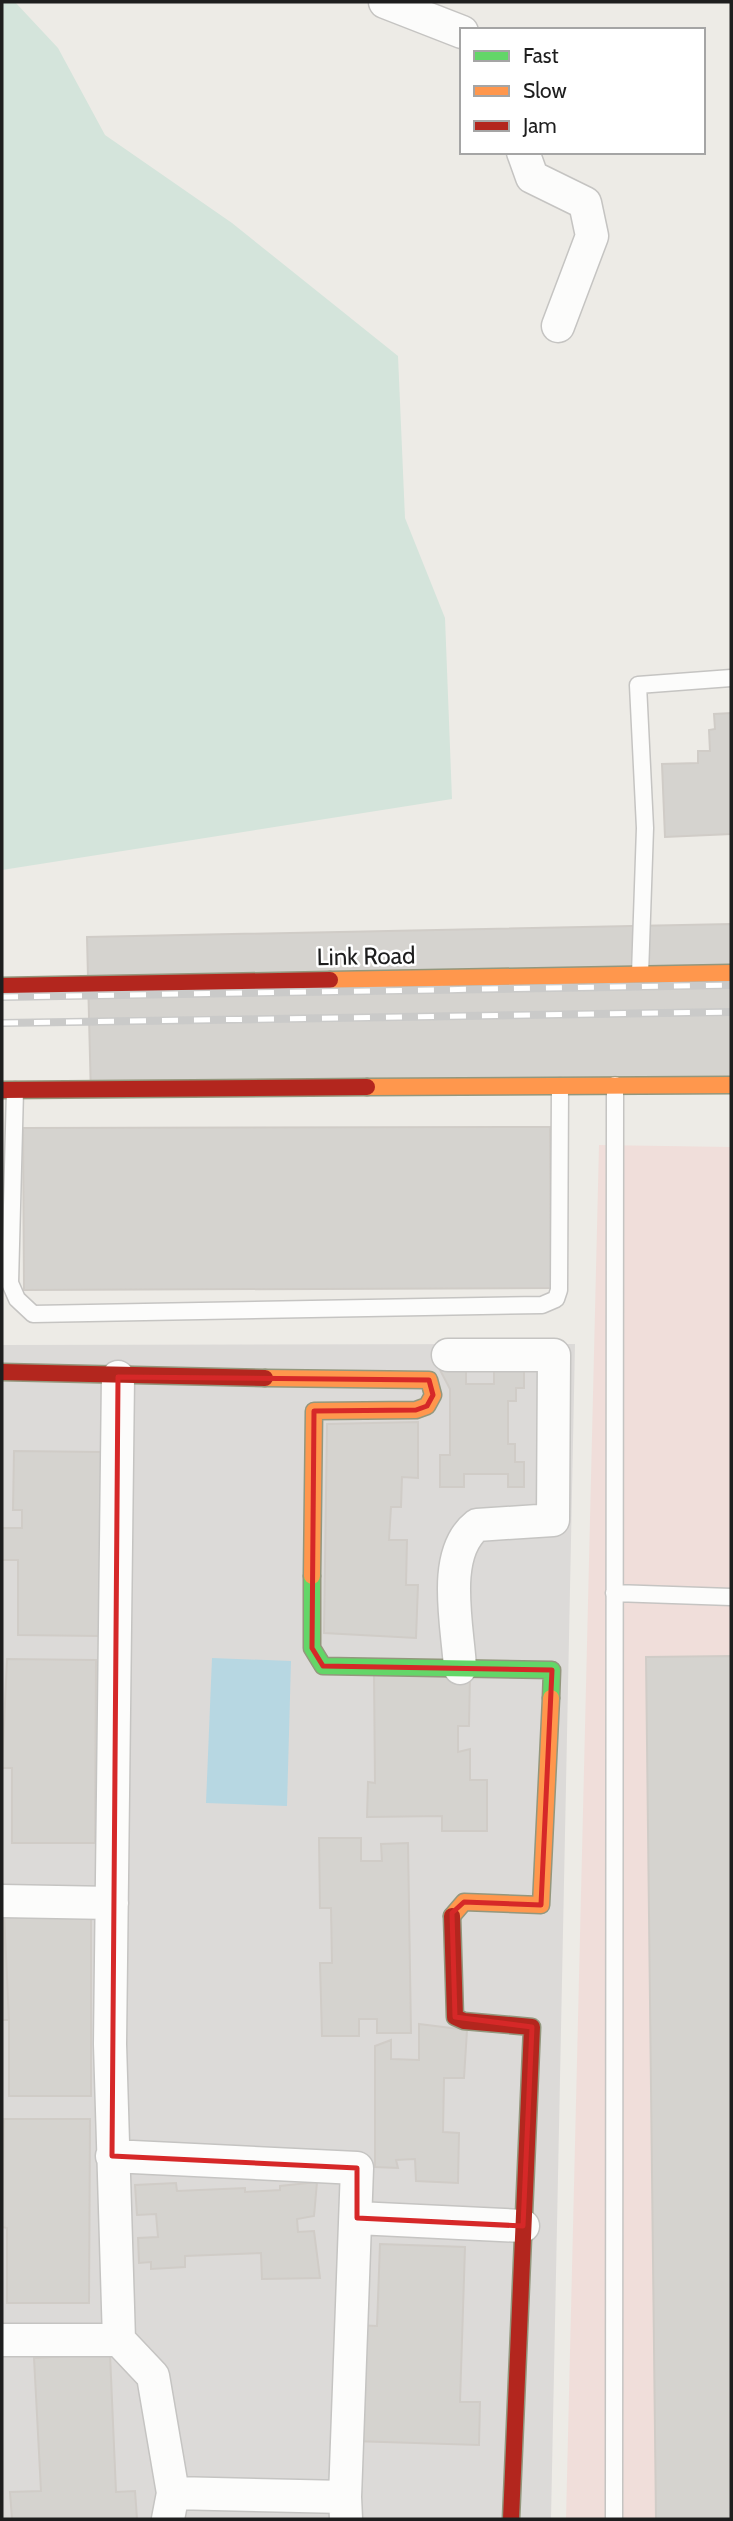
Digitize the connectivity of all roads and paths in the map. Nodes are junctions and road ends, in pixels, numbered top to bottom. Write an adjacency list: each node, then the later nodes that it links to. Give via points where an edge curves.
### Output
1 (385, 2): 2 (street)
2 (460, 32)
3 (524, 154): 4 (street, via 532,177 584,203 592,236)
4 (558, 326)
5 (731, 678): 7 (lane, via 638,685 645,828)
6 (731, 972): 7 (street, Link Road)
7 (640, 974): 8 (street, Link Road)
8 (2, 986)
9 (559, 1086): 10 (street); 12 (street); 12 (lane, via 556,1299 542,1305 33,1314 17,1299 10,1283)
10 (615, 1086): 11 (street); 16 (lane)
11 (731, 1086)
12 (8, 1090)
13 (448, 1355): 18 (street, via 554,1355 553,1520 477,1525 463,1541 454,1594)
14 (2, 1372): 15 (street)
15 (118, 1377): 18 (street, via 429,1380 433,1395 427,1406 415,1410 314,1411 312,1648 323,1666); 20 (street)
16 (614, 1593): 17 (lane); 29 (lane)
17 (731, 1597)
18 (460, 1668): 23 (street, via 552,1670 541,1905 464,1902 452,1913 455,2017 532,2027)
19 (2, 1902): 20 (street)
20 (112, 1903): 21 (street)
21 (112, 2156): 22 (street, via 357,2168); 25 (street)
22 (357, 2218): 23 (street); 27 (street)
23 (523, 2226): 28 (street)
24 (2, 2340): 25 (street)
25 (119, 2340): 26 (street, via 153,2376)
26 (170, 2506): 27 (street)
27 (345, 2508)
28 (511, 2519)
29 (614, 2519)

